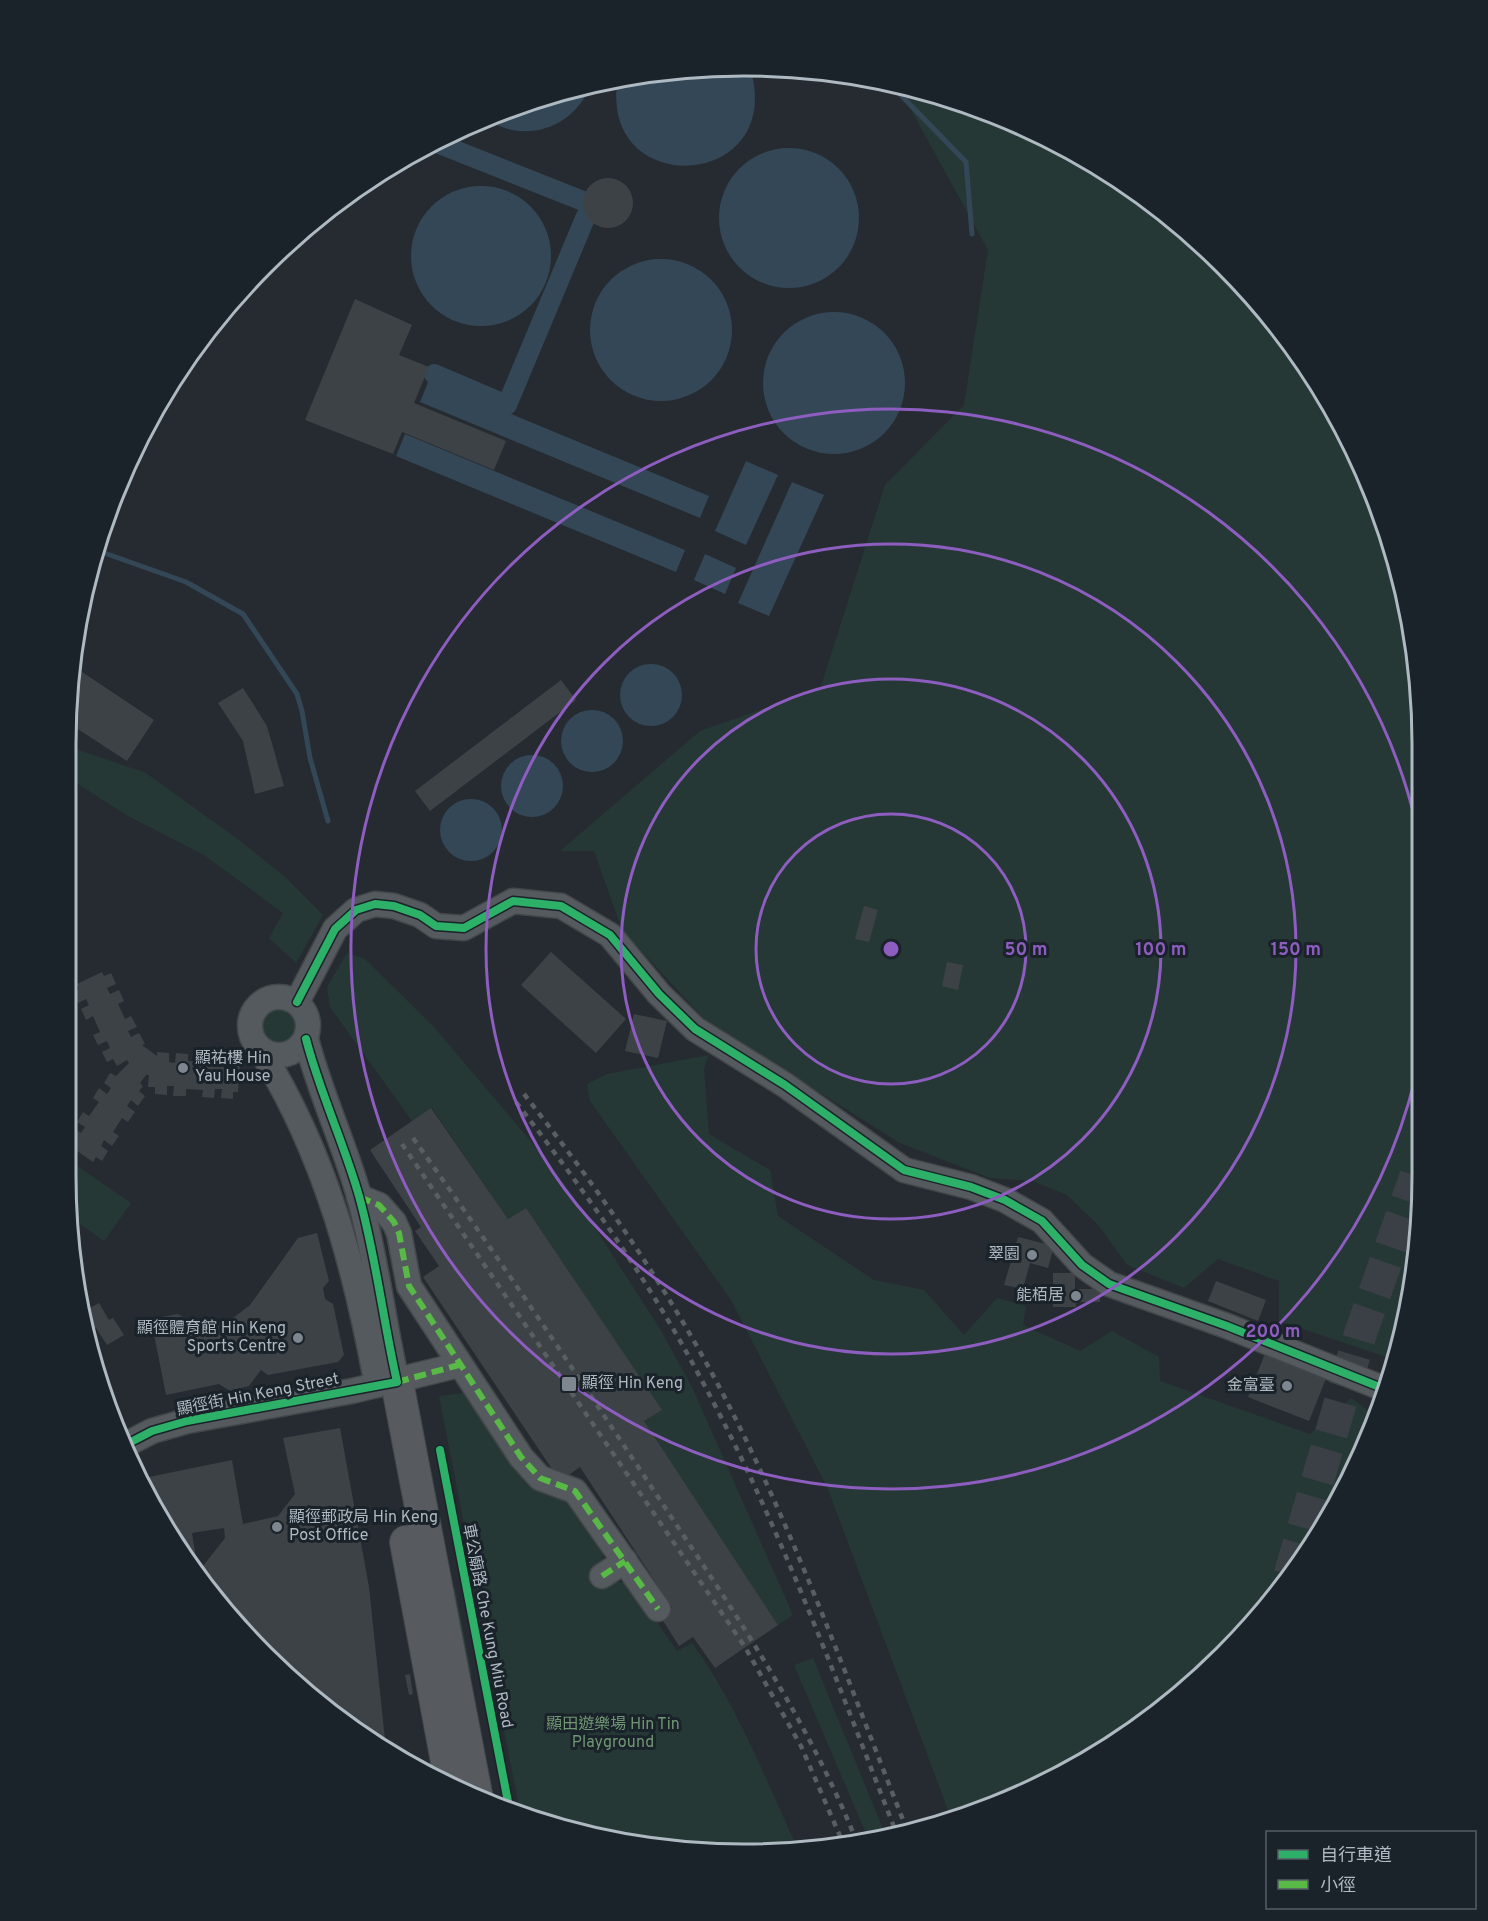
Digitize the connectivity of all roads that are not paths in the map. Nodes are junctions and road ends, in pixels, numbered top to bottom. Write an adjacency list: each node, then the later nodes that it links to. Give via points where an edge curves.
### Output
1 (297, 1002): 2 (street, via 308,1017); 3 (street, via 278,996 253,1012 250,1031); 7 (street, via 335,929 356,910 375,904 394,906 420,915 436,926 464,928 513,901 561,906 610,935 659,994 695,1029 785,1085 904,1170 1005,1200 1042,1221 1082,1265 1109,1284)
2 (306, 1039): 3 (street, via 291,1053 279,1056); 4 (street)
3 (260, 1049): 6 (street, via 295,1110 326,1182)
4 (359, 1197): 5 (street, via 378,1205 394,1222 409,1286); 6 (street, via 372,1247)
5 (459, 1365): 6 (street, 顯徑街 Hin Keng Street); 9 (street, via 531,1469 540,1478 575,1491)
6 (387, 1384): 8 (street, 顯徑街 Hin Keng Street, via 187,1421); 12 (main road); 13 (main road)
7 (1378, 1386)
8 (131, 1442)
9 (625, 1561): 10 (street); 11 (street)
10 (602, 1576)
11 (658, 1609)
12 (450, 1776)
13 (475, 1788)

